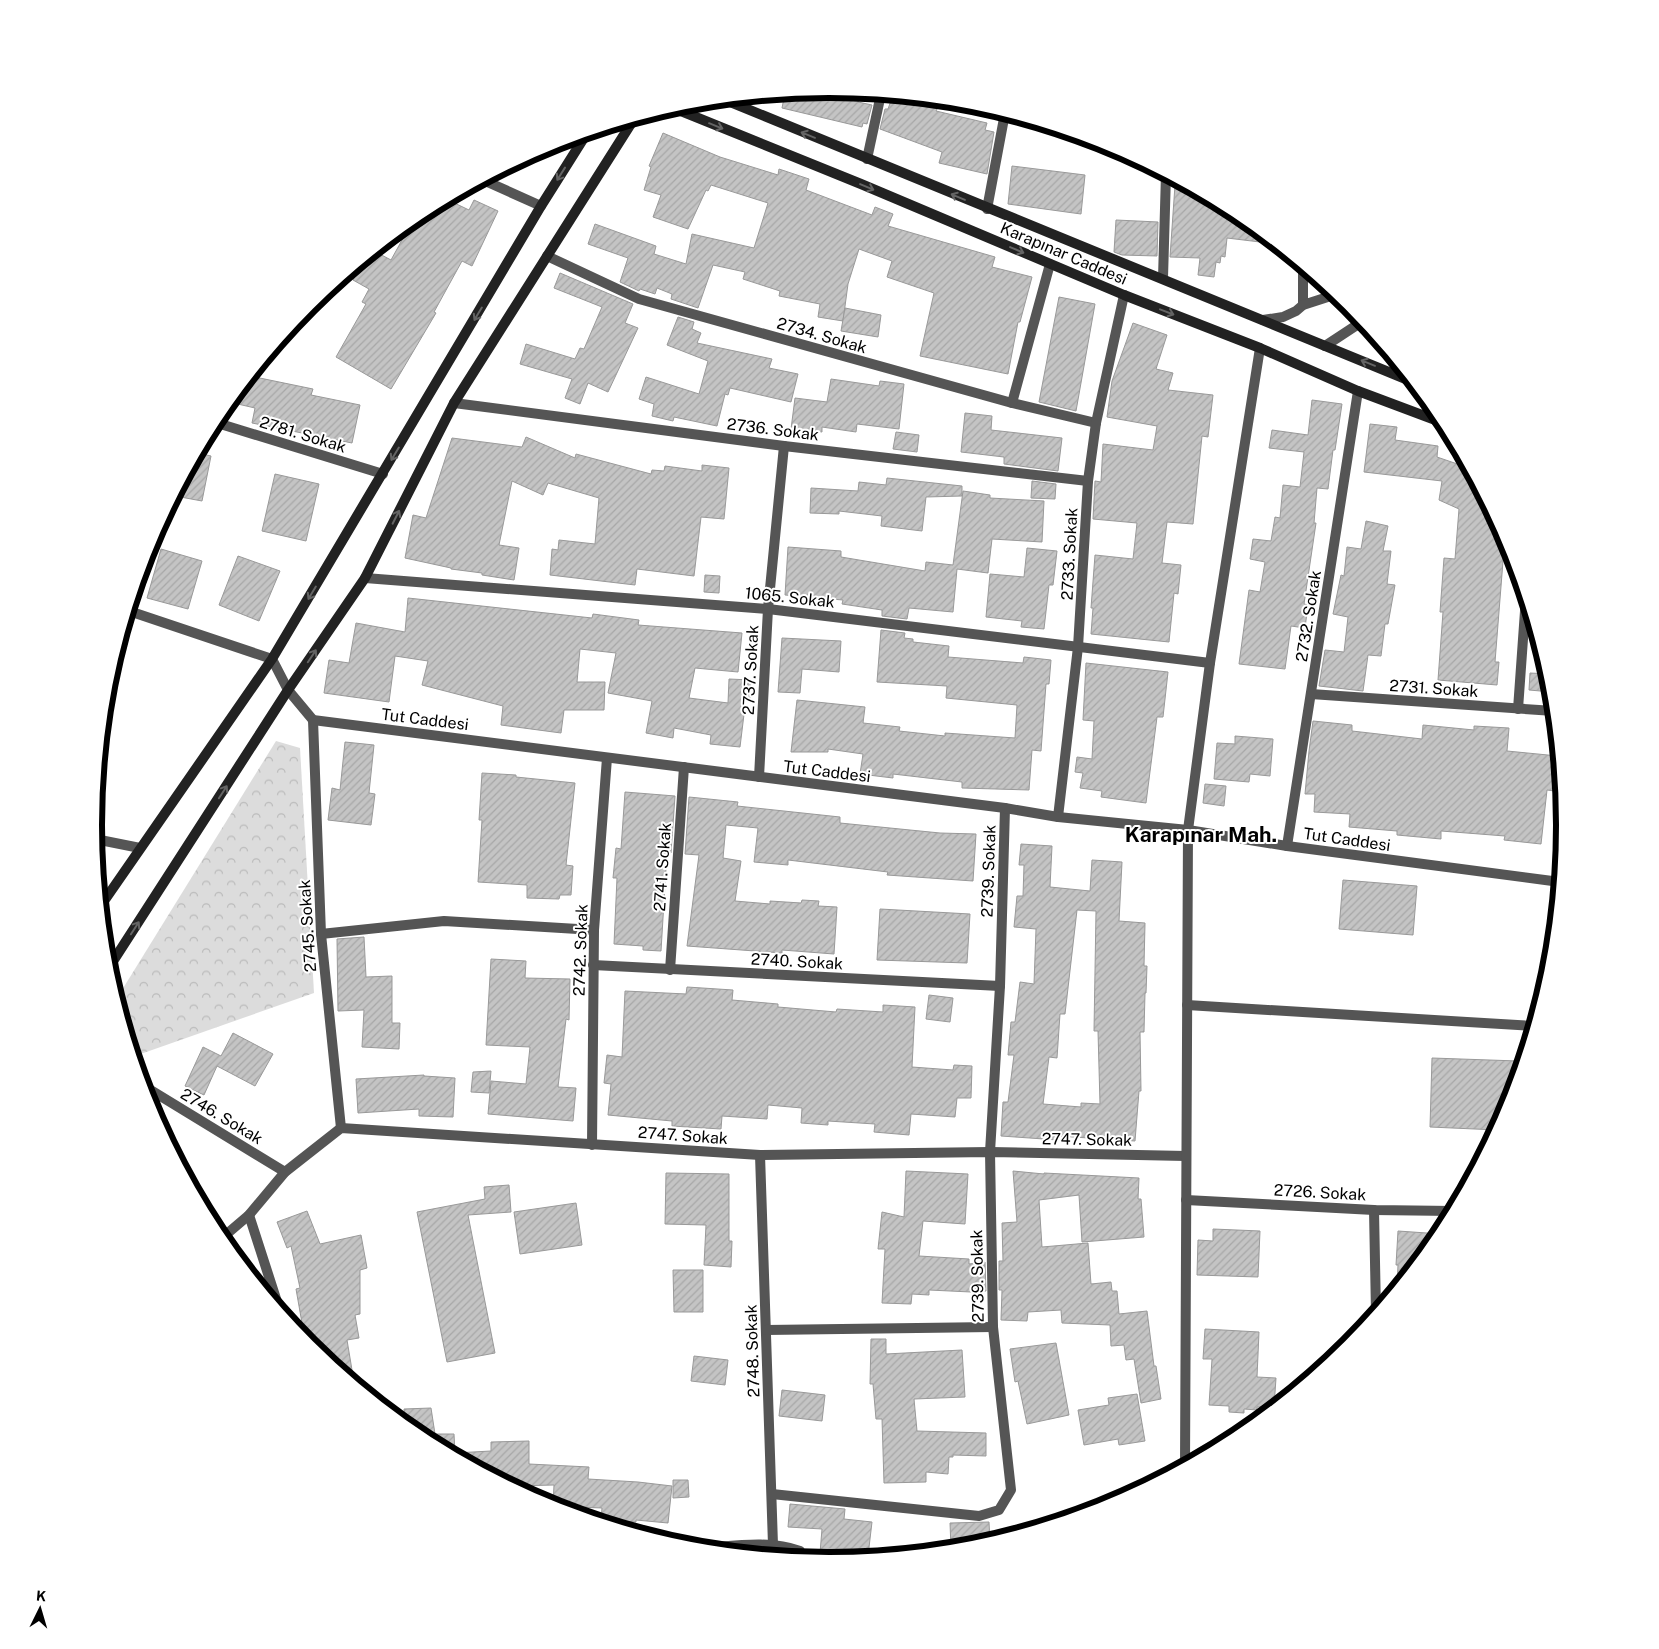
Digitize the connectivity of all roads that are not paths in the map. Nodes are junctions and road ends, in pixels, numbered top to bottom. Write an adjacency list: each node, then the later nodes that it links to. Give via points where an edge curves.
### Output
1 (880, 99): 7 (street)
2 (735, 104): 7 (main road, Karapınar Caddesi, one-way to 2)
3 (683, 112): 13 (main road, Karapınar Caddesi, one-way to 13)
4 (1004, 119): 11 (street)
5 (630, 125): 12 (main road)
6 (582, 141): 10 (main road, one-way to 10)
7 (867, 159): 11 (main road, Karapınar Caddesi, one-way to 7)
8 (1166, 180): 15 (street)
9 (489, 183): 10 (street)
10 (541, 206): 31 (main road, one-way to 31)
11 (987, 209): 15 (main road, Karapınar Caddesi)
12 (547, 256): 25 (main road); 26 (street, 2734. Sokak, via 639,299)
13 (1050, 264): 16 (main road, Karapınar Caddesi); 26 (street)
14 (1302, 272): 18 (street)
15 (1163, 278): 19 (main road, Karapınar Caddesi)
16 (1124, 295): 22 (main road, Karapınar Caddesi, one-way to 22); 28 (street, 2733. Sokak)
17 (1329, 297): 18 (street)
18 (1303, 305): 19 (street, via 1283,317)
19 (1263, 320): 21 (main road, Karapınar Caddesi)
20 (1357, 324): 21 (street)
21 (1325, 346): 23 (main road, Karapınar Caddesi, one-way to 21)
22 (1260, 348): 24 (main road, Karapınar Caddesi); 39 (street)
23 (1402, 377)
24 (1358, 391): 27 (main road, Karapınar Caddesi); 41 (street, 2732. Sokak)
25 (454, 403): 30 (street, 2736. Sokak); 33 (main road, one-way to 25)
26 (1012, 403): 28 (street, 2734. Sokak)
27 (1433, 419)
28 (1096, 424): 32 (street, 2733. Sokak)
29 (223, 425): 31 (street, 2781. Sokak)
30 (784, 446): 32 (street, 2736. Sokak); 34 (street, 2737. Sokak)
31 (382, 474): 38 (main road, one-way to 38)
32 (1088, 481): 37 (street, 2733. Sokak)
33 (365, 578): 34 (street, 1065. Sokak); 40 (main road, one-way to 33)
34 (768, 609): 37 (street, 1065. Sokak); 47 (street, 2737. Sokak)
35 (134, 613): 38 (street)
36 (1525, 613): 42 (street)
37 (1078, 647): 39 (street, 1065. Sokak); 49 (street, 2733. Sokak)
38 (272, 659): 40 (street); 53 (main road)
39 (1210, 663): 50 (street)
40 (288, 690): 44 (street); 58 (main road, one-way to 40)
41 (1311, 694): 42 (street, 2731. Sokak); 52 (street, 2732. Sokak)
42 (1518, 709): 43 (street, 2731. Sokak)
43 (1547, 711)
44 (312, 720): 45 (street, Tut Caddesi); 57 (street, 2745. Sokak)
45 (607, 758): 46 (street, Tut Caddesi); 56 (street, 2742. Sokak)
46 (684, 767): 47 (street, Tut Caddesi); 60 (street, 2741. Sokak)
47 (759, 777): 48 (street, Tut Caddesi)
48 (1005, 808): 49 (street, Tut Caddesi); 61 (street, 2739. Sokak)
49 (1058, 817): 50 (street, Tut Caddesi)
50 (1188, 830): 52 (street, Tut Caddesi); 62 (street)
51 (103, 841): 53 (street)
52 (1287, 846): 54 (street, Tut Caddesi)
53 (140, 848): 55 (main road)
54 (1554, 881)
55 (107, 897)
56 (594, 930): 57 (street, via 444,921); 59 (street, 2742. Sokak)
57 (321, 934): 65 (street, 2745. Sokak)
58 (115, 958)
59 (593, 965): 60 (street, 2740. Sokak); 66 (street, 2742. Sokak)
60 (670, 970): 61 (street, 2740. Sokak)
61 (1000, 986): 67 (street, 2739. Sokak)
62 (1187, 1005): 63 (street); 69 (street)
63 (1528, 1026)
64 (154, 1092): 70 (street, 2746. Sokak)
65 (341, 1128): 66 (street, 2747. Sokak); 70 (street)
66 (592, 1145): 68 (street, 2747. Sokak)
67 (990, 1152): 68 (street, 2747. Sokak); 69 (street, 2747. Sokak); 78 (street, 2739. Sokak)
68 (760, 1155): 79 (street, 2748. Sokak)
69 (1186, 1156): 71 (street)
70 (285, 1172): 74 (street)
71 (1186, 1200): 72 (street, 2726. Sokak); 80 (street)
72 (1374, 1210): 73 (street, 2726. Sokak); 77 (street)
73 (1445, 1211)
74 (249, 1215): 75 (street); 76 (street)
75 (228, 1233)
76 (274, 1293)
77 (1376, 1304)
78 (992, 1327): 79 (street); 81 (street, 2739. Sokak, via 1012,1490 999,1510 979,1516)
79 (766, 1330): 81 (street, 2748. Sokak)
80 (1185, 1458)
81 (772, 1494): 82 (street, 2748. Sokak)
82 (773, 1545): 83 (street); 84 (street)
83 (746, 1546)
84 (799, 1551)

